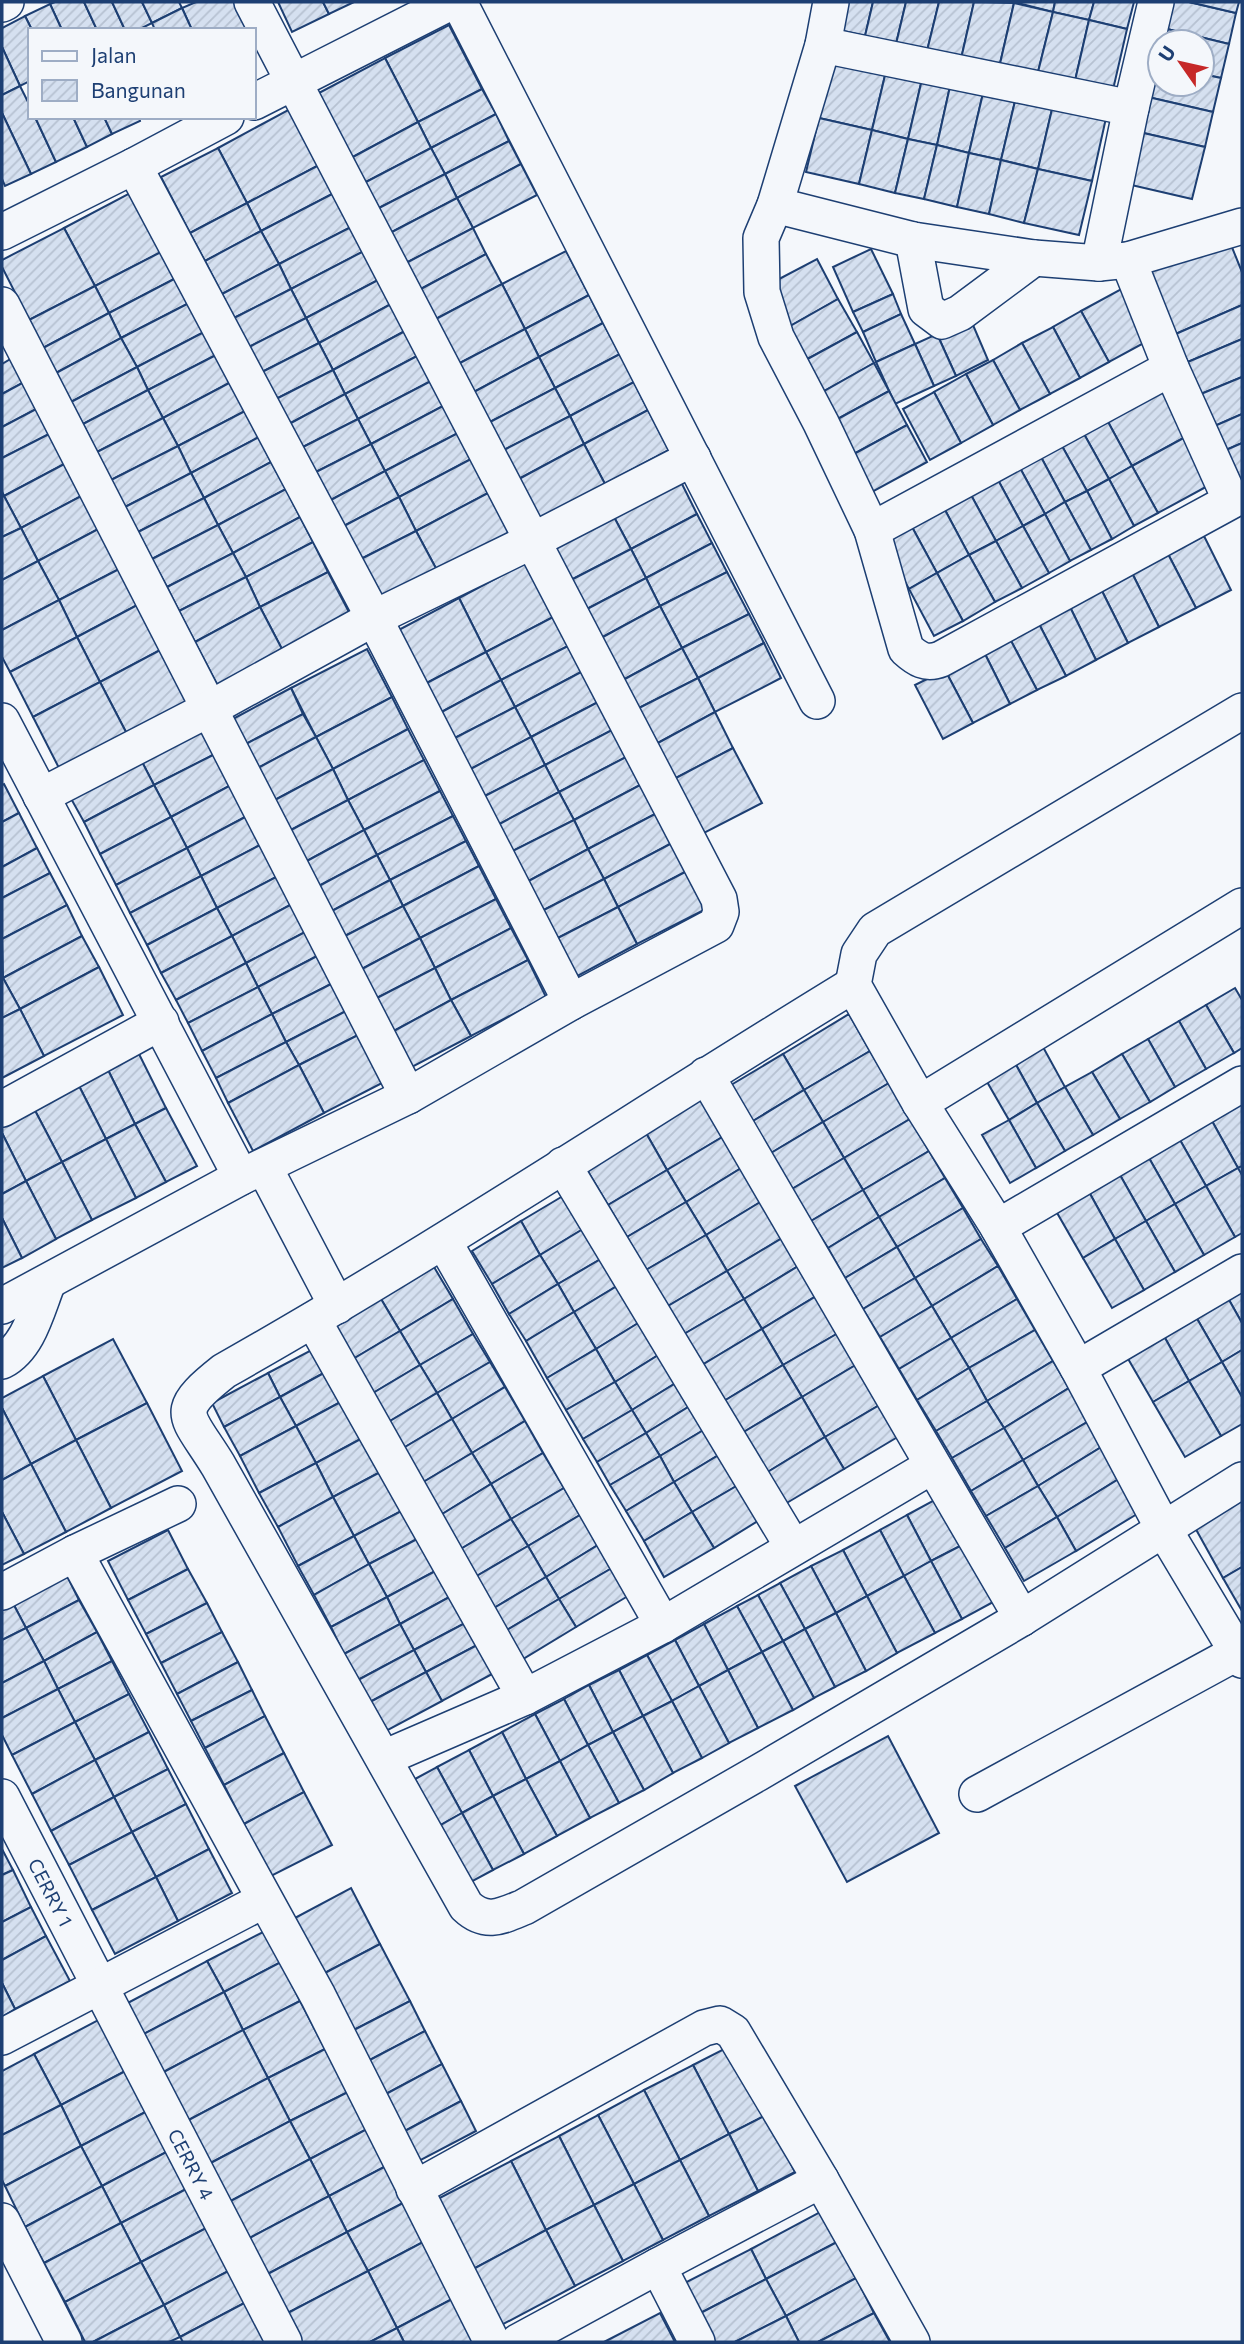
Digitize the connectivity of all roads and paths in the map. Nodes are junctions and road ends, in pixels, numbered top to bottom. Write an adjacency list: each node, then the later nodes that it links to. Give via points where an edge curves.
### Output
1 (252, 2): 7 (street)
2 (451, 2): 7 (street)
3 (459, 2): 20 (street)
4 (831, 2): 6 (street)
5 (1156, 2): 9 (street)
6 (823, 45): 9 (street); 12 (street)
7 (293, 82): 8 (street); 23 (street)
8 (256, 102)
9 (1131, 108): 17 (street)
10 (222, 119): 11 (street)
11 (134, 166): 14 (street); 24 (street)
12 (775, 205): 15 (street); 22 (street, via 761,238 762,292 768,313)
13 (1242, 226): 17 (street)
14 (2, 232)
15 (914, 240): 16 (street); 16 (street, via 926,309 942,321 960,313)
16 (1034, 258): 17 (street)
17 (1113, 262): 19 (street)
18 (2, 305): 26 (street)
19 (1171, 368): 21 (street); 22 (street)
20 (693, 458): 23 (street); 25 (street)
21 (1237, 513): 22 (street, via 933,662 914,657 906,649)
22 (872, 530)
23 (534, 540): 24 (street); 32 (street, via 719,899 721,912 716,925)
24 (374, 618): 26 (street); 32 (street)
25 (817, 701)
26 (209, 709): 29 (street); 36 (street)
27 (1242, 711): 31 (street, via 874,930 859,954)
28 (2, 721): 29 (street)
29 (41, 796): 33 (street)
30 (1242, 906): 37 (street)
31 (853, 985): 34 (street); 37 (street)
32 (571, 1002): 36 (street)
33 (160, 1022): 38 (street); 40 (street)
34 (706, 1075): 39 (street); 49 (street)
35 (1242, 1084): 41 (street)
36 (408, 1096): 40 (street)
37 (920, 1103): 41 (street)
38 (2, 1109)
39 (563, 1165): 42 (street); 53 (street)
40 (262, 1180): 44 (street); 46 (street, via 311,1256)
41 (998, 1227): 48 (street)
42 (444, 1242): 46 (street); 57 (street)
43 (1242, 1272): 48 (street)
44 (46, 1288): 45 (street); 47 (street)
45 (2, 1306)
46 (325, 1313): 59 (street); 60 (street, via 224,1371 200,1390 187,1409)
47 (14, 1349)
48 (1078, 1368): 52 (street)
49 (932, 1466): 53 (street); 56 (street)
50 (1242, 1480): 52 (street)
51 (178, 1504): 54 (street)
52 (1163, 1528): 56 (street); 58 (street)
53 (793, 1546): 57 (street)
54 (75, 1553): 55 (street); 63 (street)
55 (2, 1592)
56 (1022, 1618): 60 (street, via 524,1907 501,1916 474,1914 466,1906)
57 (663, 1625): 59 (street)
58 (1240, 1656): 61 (street)
59 (525, 1697): 60 (street)
60 (384, 1758)
61 (976, 1794)
62 (2, 1797): 64 (street, CERRY 1)
63 (264, 1900): 64 (street); 67 (street, via 318,1996)
64 (99, 1987): 65 (street); 71 (street, CERRY 4)
65 (2, 2037)
66 (821, 2180): 67 (street, via 733,2032 720,2024 704,2028); 69 (street); 75 (street)
67 (414, 2189): 72 (street)
68 (2, 2221): 70 (street)
69 (658, 2266): 73 (street); 74 (street)
70 (64, 2342)
71 (284, 2342)
72 (492, 2342)
73 (518, 2342)
74 (696, 2342)
75 (912, 2342)

